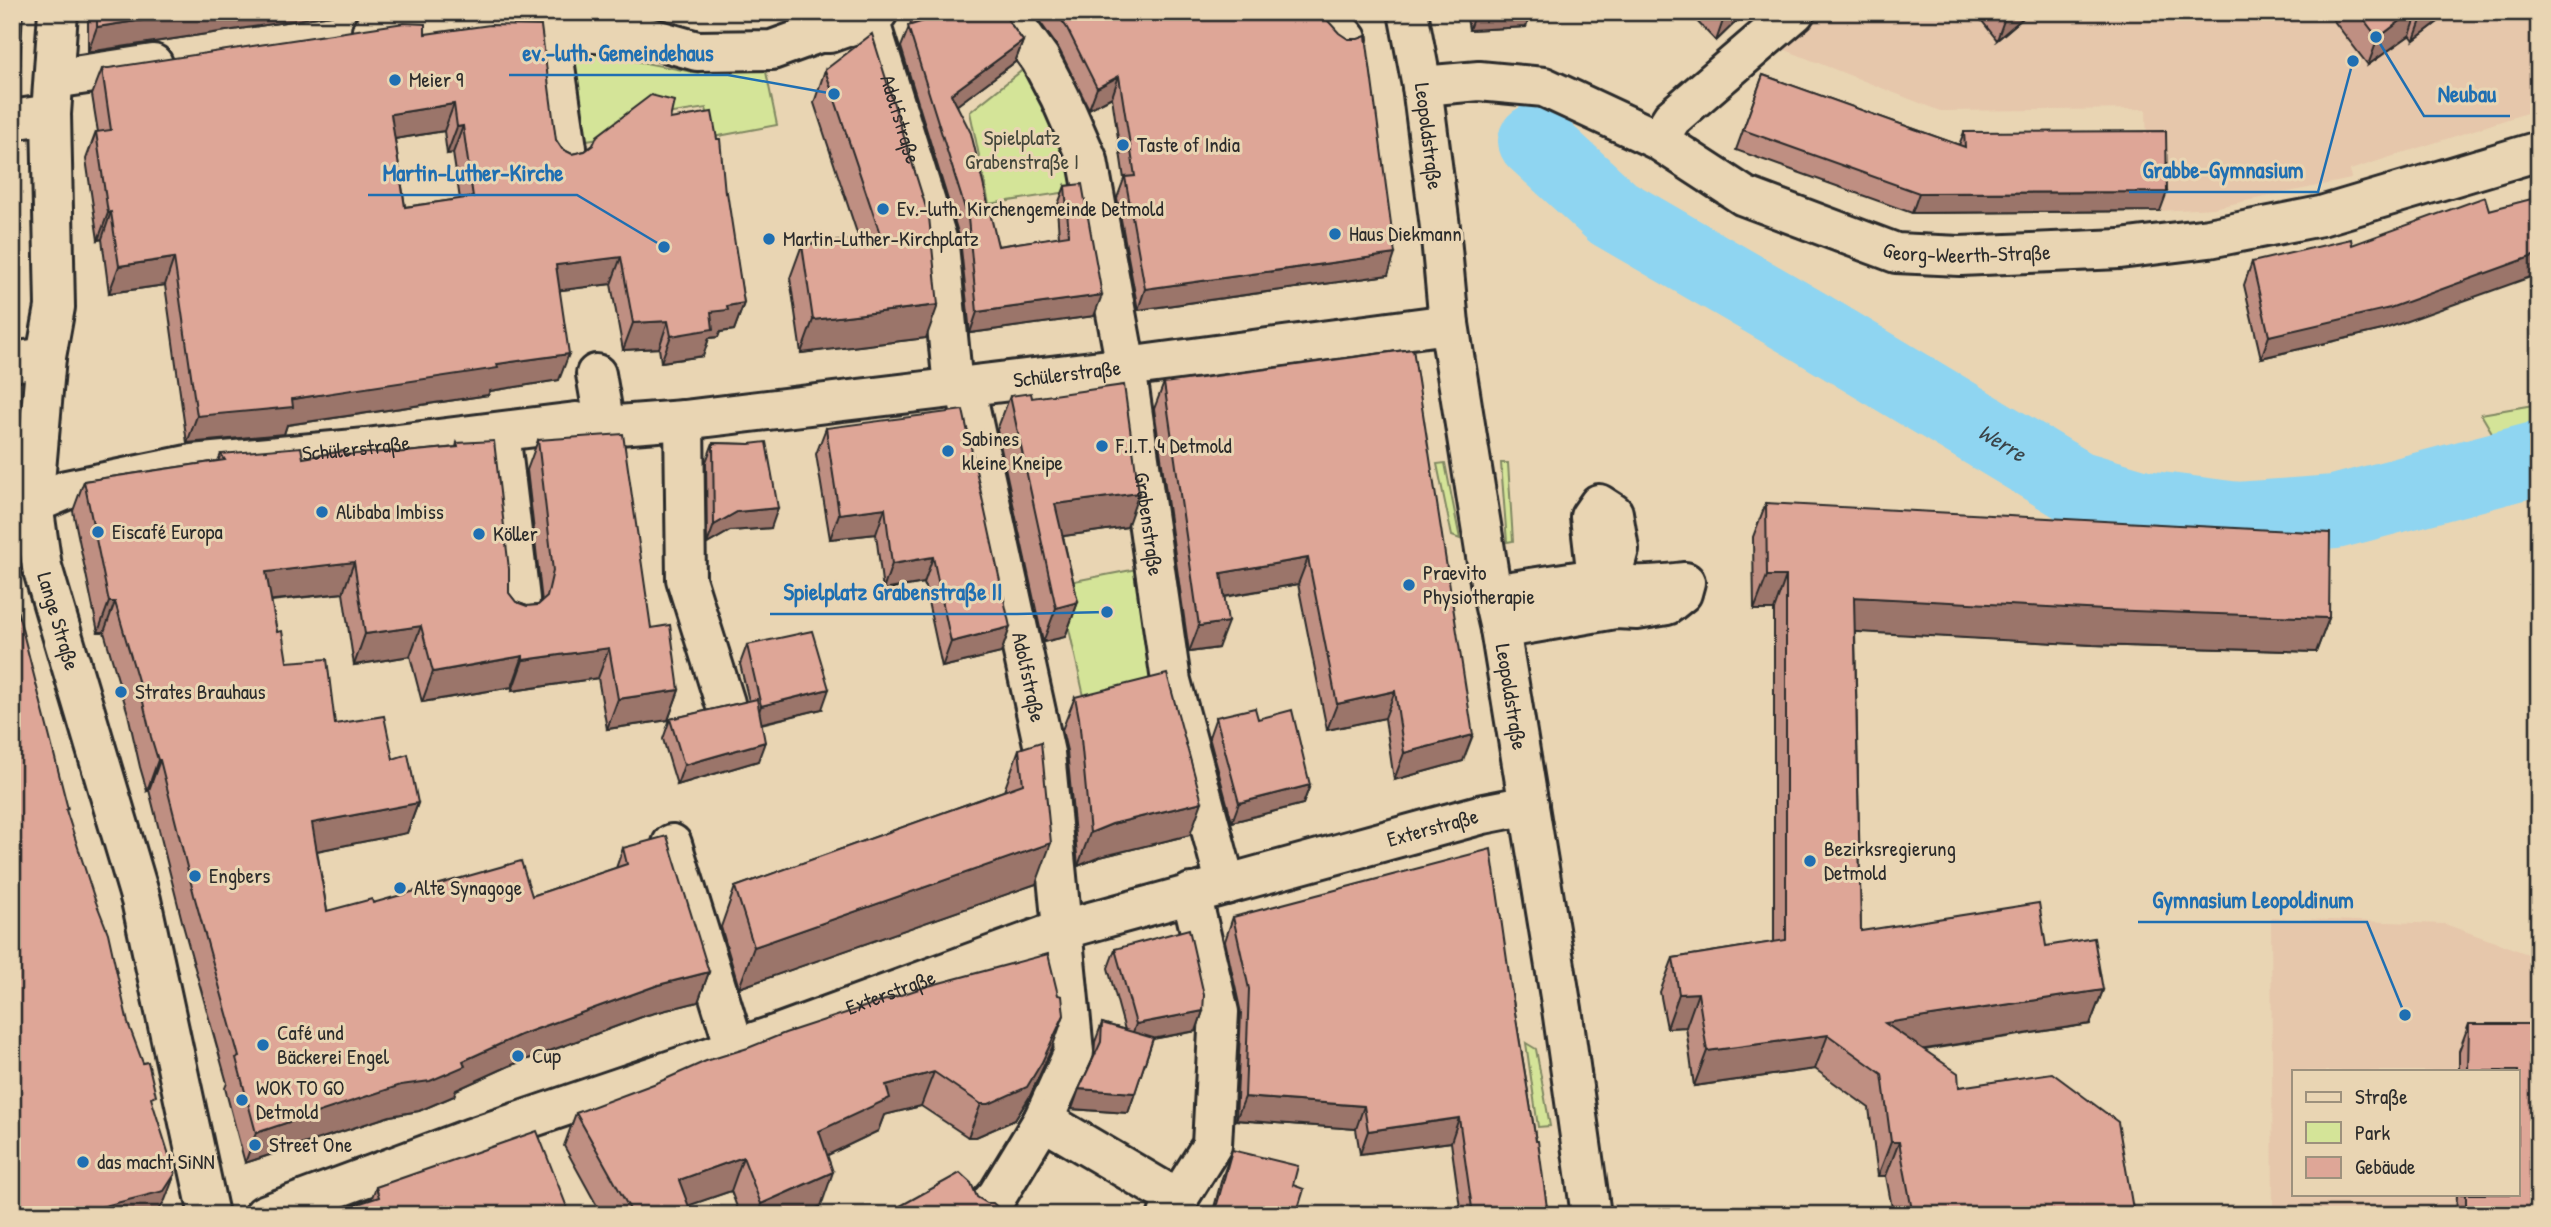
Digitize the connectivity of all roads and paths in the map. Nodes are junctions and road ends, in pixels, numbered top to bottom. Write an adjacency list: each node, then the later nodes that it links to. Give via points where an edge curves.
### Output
1 (58, 12): 11 (street, Lange Straße)
2 (1006, 12): 18 (street, Grabenstraße, via 1040,59 1088,161)
3 (1408, 12): 10 (street, Leopoldstraße)
4 (1795, 12): 13 (street, via 1672,118)
5 (874, 16): 6 (street); 20 (street, Adolfstraße, via 939,245)
6 (821, 22): 7 (street, via 819,33 772,50 697,51 644,36)
7 (562, 31): 8 (street, via 393,28); 15 (street, via 553,52)
8 (340, 36)
9 (181, 60): 11 (street, via 115,69)
10 (1422, 86): 13 (street, Georg-Weerth-Straße, via 1479,81 1544,87); 16 (street, Leopoldstraße)
11 (52, 97): 12 (street); 17 (street, Lange Straße, via 55,307)
12 (12, 120)
13 (1658, 140): 14 (street, Georg-Weerth-Straße, via 1744,195 1896,253 1960,256 2120,249 2208,238 2321,216)
14 (2539, 151)
15 (566, 158)
16 (1449, 324): 18 (street, Schülerstraße); 26 (street, Leopoldstraße)
17 (29, 360): 24 (street, Lange Straße)
18 (1126, 367): 20 (street, Schülerstraße); 31 (street, Grabenstraße, via 1171,681)
19 (596, 374): 22 (street)
20 (959, 386): 21 (street, Schülerstraße); 32 (street, Adolfstraße, via 1045,753)
21 (684, 421): 22 (street, Schülerstraße); 28 (street, via 686,579)
22 (590, 424): 23 (street, Schülerstraße)
23 (500, 432): 24 (street, Schülerstraße, via 192,464 66,490); 27 (street, via 520,599)
24 (23, 508): 36 (street, Lange Straße, via 141,900)
25 (1607, 590): 26 (street)
26 (1496, 612): 29 (street, Leopoldstraße)
27 (518, 615)
28 (725, 704)
29 (1529, 805): 31 (street, Exterstraße); 39 (street, Leopoldstraße)
30 (672, 845): 33 (street)
31 (1209, 889): 32 (street, Exterstraße); 35 (street, Grabenstraße, via 1219,1012 1212,1145)
32 (1061, 930): 33 (street, Exterstraße); 34 (street, Adolfstraße, via 1073,1052)
33 (735, 1048): 37 (street, Exterstraße)
34 (1042, 1120): 35 (street); 38 (street, Adolfstraße, via 997,1196)
35 (1174, 1207)
36 (209, 1215)
37 (264, 1215)
38 (980, 1215)
39 (1591, 1215)

